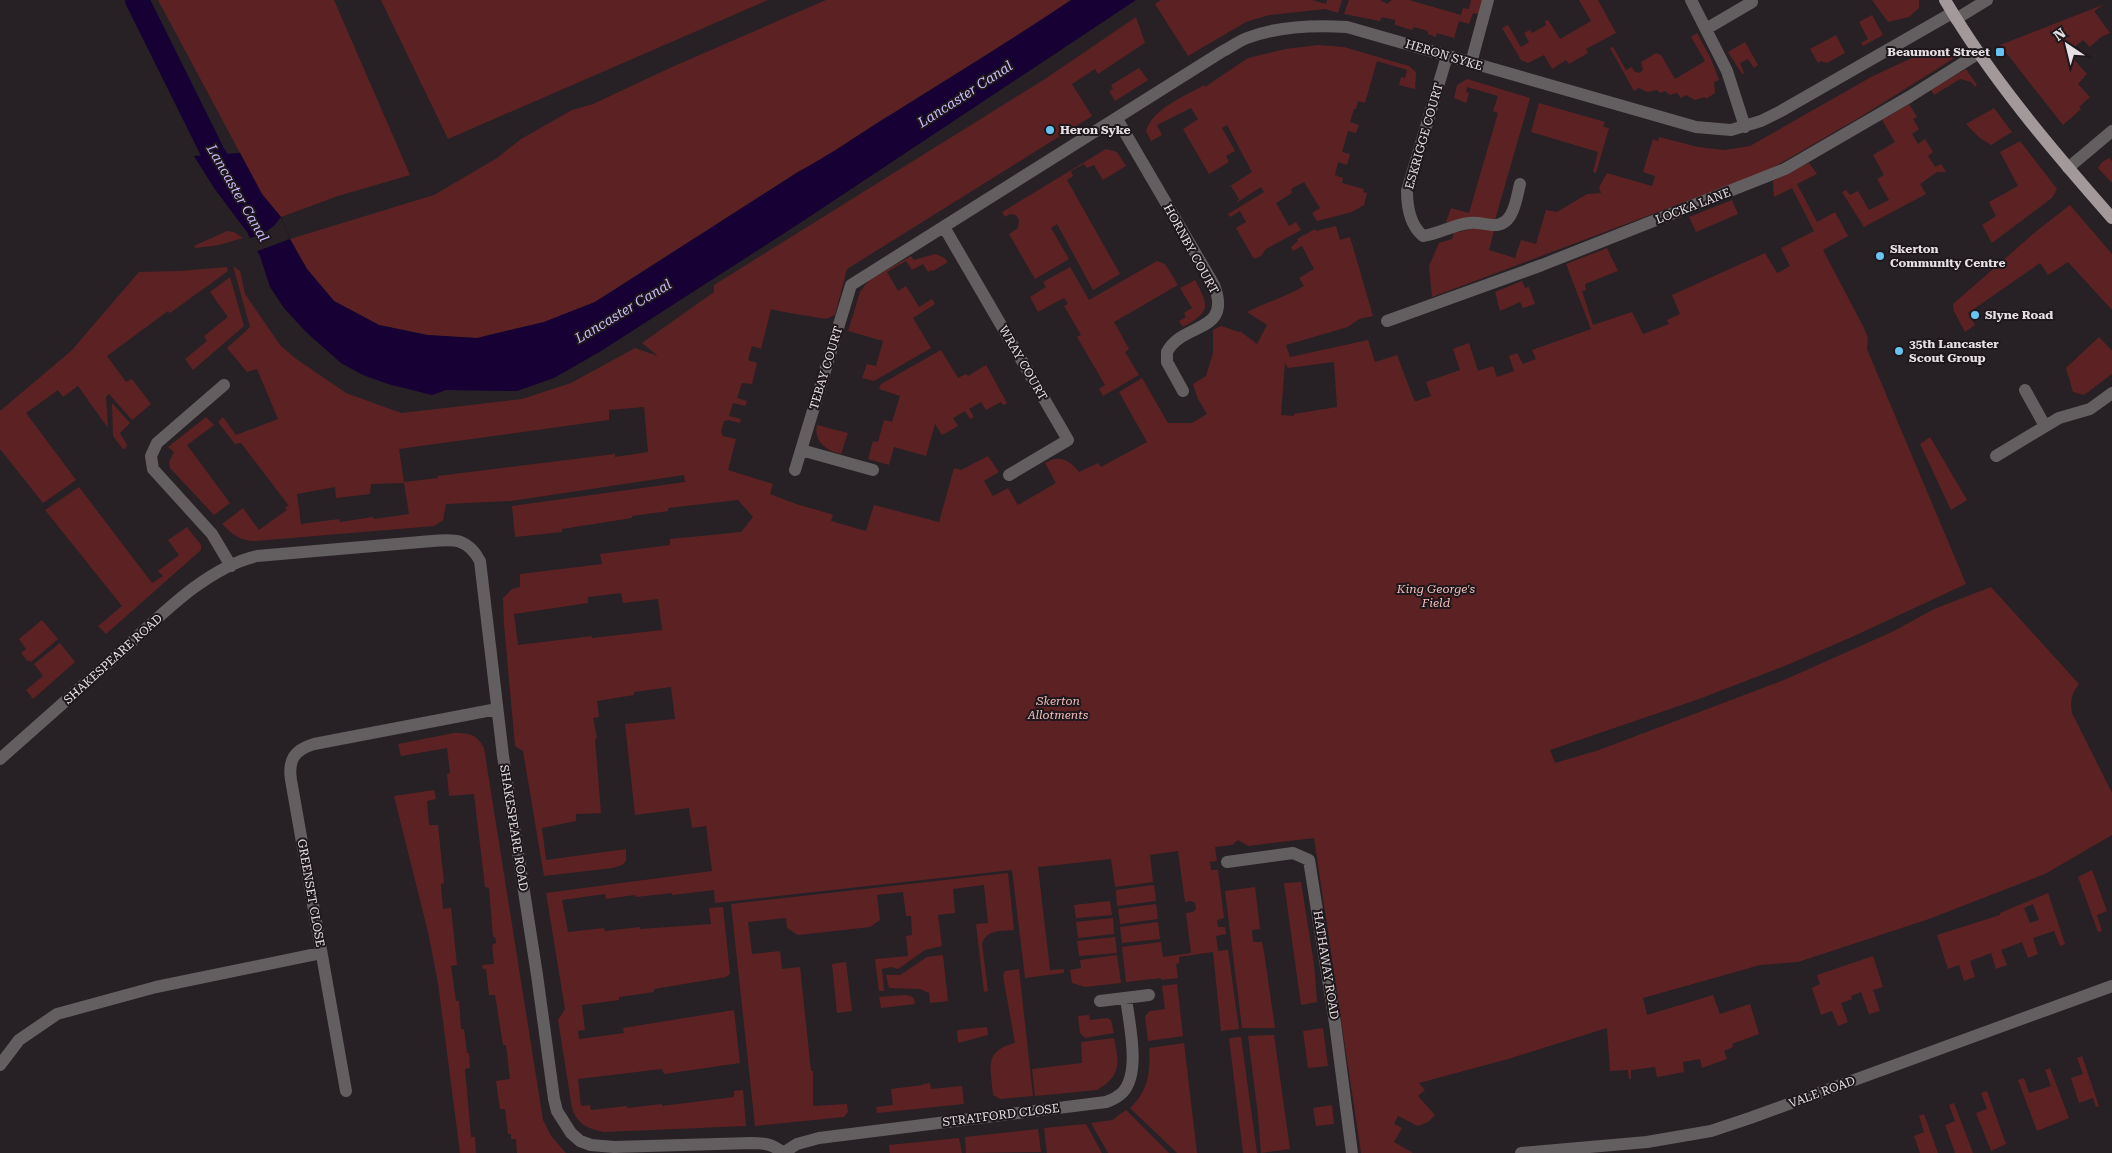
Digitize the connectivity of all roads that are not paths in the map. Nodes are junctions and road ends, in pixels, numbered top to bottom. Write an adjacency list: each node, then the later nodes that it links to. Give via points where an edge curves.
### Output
1 (1488, 0): 10 (street)
2 (1691, 0): 7 (street)
3 (1945, 0): 6 (main road)
4 (1987, 0): 6 (street)
5 (1752, 2): 7 (street)
6 (1954, 16): 8 (main road); 12 (street, HERON SYKE, via 1778,113)
7 (1706, 29): 12 (street, via 1727,71)
8 (1980, 53): 14 (main road); 19 (street, LOCKA LANE, via 1785,169 1542,265)
9 (1447, 56): 10 (street, HERON SYKE); 11 (street, HERON SYKE, via 1347,28 1318,26 1269,32 1247,38 1223,51); 15 (street, ESKRIGGE COURT, via 1407,191 1407,204 1416,230 1423,236 1469,223 1500,225 1514,210)
10 (1471, 63): 12 (street, HERON SYKE, via 1696,127 1731,130)
11 (1117, 119): 17 (street, HERON SYKE); 22 (street, HORNBY COURT, via 1218,297 1214,318 1177,341 1167,352 1167,362)
12 (1744, 127)
13 (2110, 136): 14 (street)
14 (2068, 168): 16 (main road)
15 (1520, 184)
16 (2112, 218)
17 (944, 227): 18 (street, HERON SYKE); 29 (street, WRAY COURT, via 1068,440)
18 (852, 285): 25 (street, TEBAY COURT)
19 (1387, 321)
20 (224, 385): 30 (street, via 157,443 151,456 153,468 212,534)
21 (2025, 390): 24 (street)
22 (1183, 391)
23 (2112, 393): 24 (street, via 2090,409 2059,418)
24 (2045, 426): 26 (street)
25 (801, 450): 27 (street, TEBAY COURT); 28 (street)
26 (1996, 456)
27 (795, 470)
28 (873, 470)
29 (1009, 475)
30 (231, 566): 31 (street, SHAKESPEARE ROAD, via 257,556 462,541 474,548 480,561); 32 (street, SHAKESPEARE ROAD, via 202,582 163,614)
31 (496, 709): 34 (street, GREENSET CLOSE, via 300,748 292,759 289,770); 41 (street, SHAKESPEARE ROAD, via 554,1099 562,1120 580,1141 591,1145 751,1143 776,1147)
32 (0, 759)
33 (1227, 862): 42 (street, HATHAWAY ROAD, via 1293,853 1309,860)
34 (321, 953): 39 (street, GREENSET CLOSE, via 156,988 57,1014 19,1040); 40 (street)
35 (2112, 986): 43 (street, VALE ROAD, via 1711,1131 1647,1142)
36 (1149, 995): 37 (street)
37 (1126, 998): 38 (street); 41 (street, STRATFORD CLOSE, via 1132,1054 1130,1076 1124,1092 1106,1102 819,1138 797,1144)
38 (1100, 1001)
39 (0, 1065)
40 (346, 1091)
41 (783, 1153)
42 (1352, 1153)
43 (1521, 1153)

